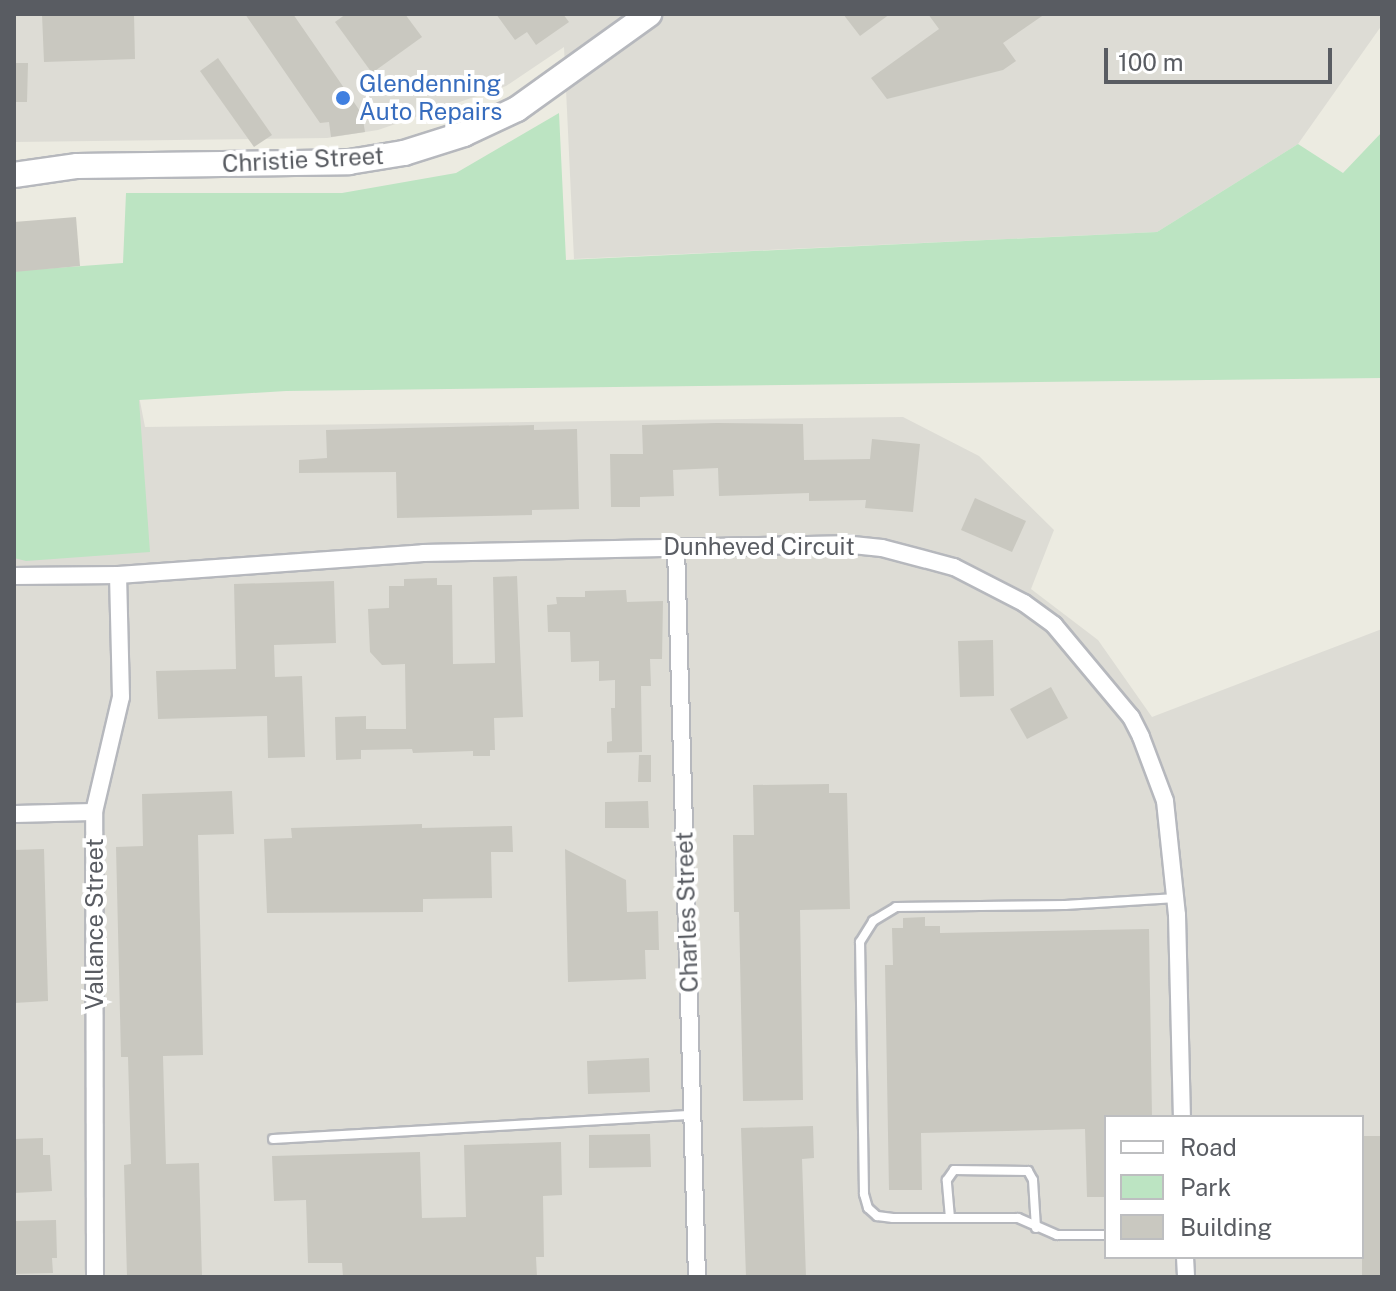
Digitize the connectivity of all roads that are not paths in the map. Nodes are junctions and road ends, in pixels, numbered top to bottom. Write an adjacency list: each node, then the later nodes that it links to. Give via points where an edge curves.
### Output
1 (649, 14): 2 (main road, Christie Street, via 517,109 464,134 404,153 349,162 77,166)
2 (14, 175)
3 (676, 548): 4 (street, Dunheved Circuit, via 423,553); 8 (street, Dunheved Circuit, via 882,548 954,567 1024,603 1054,625 1131,717 1165,801); 9 (street, Charles Street)
4 (118, 575): 5 (street, Dunheved Circuit); 6 (street, Vallance Street, via 121,697)
5 (14, 576)
6 (94, 812): 7 (street); 15 (street, Vallance Street)
7 (14, 814)
8 (1176, 898): 10 (street, Dunheved Circuit); 12 (lane, via 896,907 873,921 860,942 864,1194 877,1216)
9 (693, 1115): 11 (lane); 16 (street, Charles Street)
10 (1182, 1115)
11 (273, 1139)
12 (950, 1218): 13 (lane, via 1018,1218); 13 (lane, via 947,1180 954,1170 1028,1171)
13 (1036, 1228): 14 (lane, via 1057,1235)
14 (1104, 1235)
15 (95, 1277)
16 (697, 1277)

